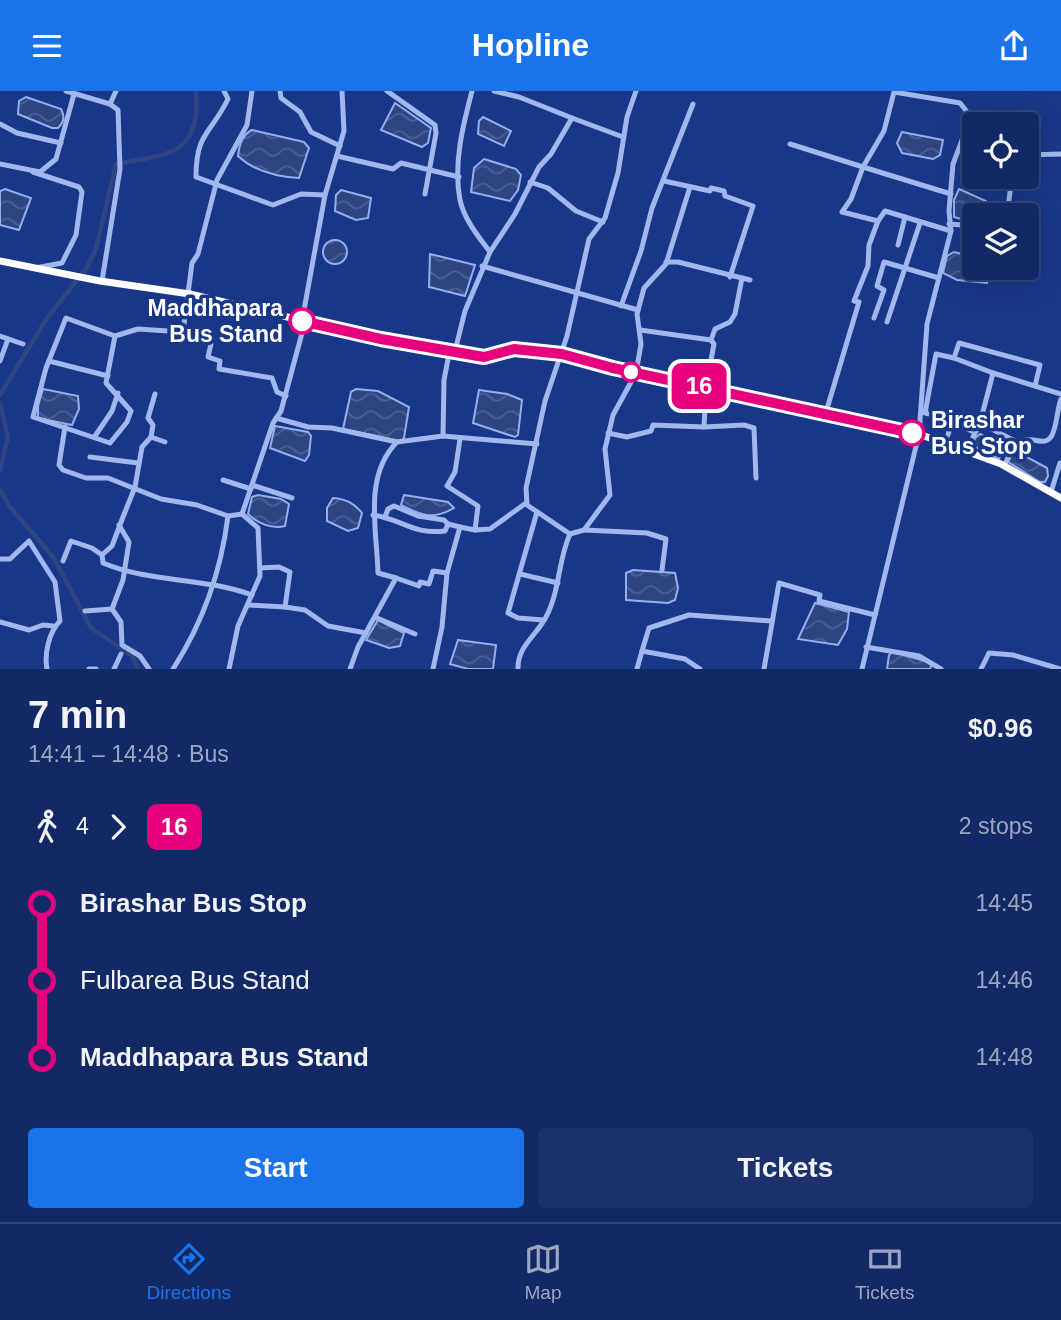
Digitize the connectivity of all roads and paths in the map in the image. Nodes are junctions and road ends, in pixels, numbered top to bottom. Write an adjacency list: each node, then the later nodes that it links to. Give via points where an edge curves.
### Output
1 (66, 91): 12 (street)
2 (116, 91): 13 (street)
3 (224, 91): 33 (street, via 228,99 224,108 200,138 196,175)
4 (251, 91): 33 (street, via 247,125)
5 (342, 91): 22 (street)
6 (387, 91): 29 (street, via 435,125)
7 (472, 91): 30 (street, via 463,125)
8 (494, 91): 16 (street)
9 (636, 91): 18 (street)
10 (901, 91): 15 (street, via 960,103); 27 (street, via 894,92 884,131)
11 (279, 92): 22 (street, via 300,111 311,132)
12 (74, 94): 13 (street); 20 (street)
13 (110, 104): 55 (street, via 119,113 119,179)
14 (693, 104): 31 (street)
15 (967, 112)
16 (572, 118): 18 (street); 32 (street)
17 (0, 124): 20 (street)
18 (623, 137): 40 (street)
19 (962, 142): 36 (street, via 953,164)
20 (61, 143): 28 (street, via 54,162)
21 (790, 144): 27 (street)
22 (340, 146): 25 (street)
23 (1061, 154): 24 (street)
24 (1039, 155)
25 (337, 156): 29 (street, via 393,169 401,163); 37 (street)
26 (0, 164): 28 (street)
27 (863, 167): 36 (street); 39 (street, via 842,212)
28 (33, 172): 49 (street, via 82,192 76,235 62,263)
29 (430, 172): 30 (street); 35 (street)
30 (459, 177): 45 (street, via 460,201 471,227)
31 (664, 180): 34 (street); 58 (street)
32 (530, 182): 40 (street); 45 (street)
33 (216, 185): 37 (street, via 273,205 301,194); 57 (street, via 192,263)
34 (690, 187): 47 (street); 51 (street, via 724,191 753,206)
35 (425, 194)
36 (951, 194): 43 (street)
37 (325, 195): 61 (street)
38 (905, 217): 39 (street, via 885,211); 41 (street); 44 (street)
39 (878, 221): 84 (street)
40 (603, 222): 56 (street, via 589,239)
41 (920, 223): 43 (street); 50 (street)
42 (962, 227): 43 (street)
43 (950, 228): 53 (street)
44 (898, 245)
45 (490, 252): 48 (street)
46 (0, 261): 49 (highway)
47 (666, 262): 51 (street); 59 (street, via 644,288)
48 (482, 266): 56 (street); 70 (street)
49 (34, 268): 55 (highway)
50 (905, 269): 53 (street); 60 (street, via 884,262 877,286 884,290); 62 (street)
51 (730, 277): 52 (street)
52 (742, 278): 54 (street); 68 (street, via 735,314 715,329)
53 (939, 278): 92 (street, via 927,324)
54 (750, 280)
55 (101, 281): 57 (highway)
56 (578, 293): 58 (street); 71 (street)
57 (190, 294): 61 (highway); 64 (street)
58 (621, 306): 59 (street)
59 (638, 310): 63 (street)
60 (874, 318)
61 (303, 321): 70 (highway); 82 (street)
62 (887, 322)
63 (640, 330): 68 (street); 75 (street)
64 (183, 331): 66 (street, via 138,329); 82 (street, via 211,344 208,357 220,361 219,369 272,378 277,392)
65 (0, 336): 67 (street)
66 (115, 336): 74 (street, via 66,318); 77 (street)
67 (8, 339): 69 (street); 73 (street)
68 (711, 340): 79 (street)
69 (23, 344)
70 (453, 350): 71 (highway, via 484,357 514,349); 94 (street, via 444,380)
71 (562, 354): 75 (highway); 100 (street, via 545,401)
72 (954, 358): 76 (street); 78 (street, via 959,343 1040,365); 86 (street, via 936,355 925,414 953,419)
73 (0, 361)
74 (49, 361): 77 (street); 88 (street, via 33,417)
75 (636, 373): 79 (highway); 91 (street)
76 (993, 373): 78 (street); 87 (street)
77 (108, 376): 80 (street, via 106,383)
78 (1035, 386): 83 (street)
79 (706, 387): 84 (highway); 89 (street)
80 (118, 393): 93 (street); 93 (street, via 131,411 127,422 110,443)
81 (155, 394): 95 (street, via 148,418 153,425)
82 (286, 396): 85 (street)
83 (1061, 396): 99 (street, via 1051,436)
84 (827, 412): 92 (highway)
85 (276, 418): 98 (street); 111 (street)
86 (953, 423): 90 (street); 101 (street)
87 (980, 423): 90 (street); 99 (street)
88 (65, 427): 93 (street); 110 (street, via 58,465 63,470)
89 (704, 427): 91 (street, via 653,425 651,431 627,437); 108 (street, via 754,428)
90 (974, 432): 102 (street)
91 (608, 433): 125 (street, via 605,449 610,495)
92 (919, 435): 101 (highway); 143 (street)
93 (95, 436)
94 (443, 436): 96 (street); 98 (street)
95 (151, 437): 97 (street); 105 (street, via 142,447)
96 (460, 439): 100 (street); 124 (street, via 455,472 447,486 478,506)
97 (165, 442)
98 (397, 442): 118 (street, via 383,461)
99 (1017, 442): 107 (street)
100 (537, 444): 115 (street)
101 (945, 444): 102 (highway)
102 (966, 451): 107 (highway)
103 (90, 457): 105 (street)
104 (1061, 457): 106 (street)
105 (138, 463): 110 (street)
106 (1061, 463): 112 (street)
107 (1004, 465): 112 (highway)
108 (756, 478)
109 (223, 480): 111 (street)
110 (135, 487): 119 (street, via 161,499); 122 (street)
111 (251, 487): 113 (street); 117 (street)
112 (1051, 492): 114 (highway)
113 (292, 498)
114 (1061, 498)
115 (526, 503): 116 (street); 124 (street, via 490,529)
116 (537, 512): 126 (street); 134 (street)
117 (242, 514): 119 (street); 130 (street, via 258,528)
118 (373, 515): 120 (street); 135 (street, via 377,573)
119 (228, 516): 137 (street)
120 (386, 517): 121 (street, via 420,532 445,531); 121 (street, via 394,506)
121 (448, 524): 123 (street)
122 (119, 525): 127 (street, via 112,546); 131 (street, via 129,539)
123 (460, 527): 124 (street); 133 (street)
124 (475, 530)
125 (584, 530): 126 (street); 132 (street, via 666,538)
126 (570, 534): 136 (street)
127 (102, 555): 129 (street, via 71,541); 131 (street, via 103,563)
128 (0, 559): 148 (street, via 10,559 29,541 58,591 60,621)
129 (63, 561)
130 (260, 568): 138 (street); 140 (street, via 279,567 290,572)
131 (123, 570): 137 (street, via 147,578 195,580); 141 (street)
132 (662, 570)
133 (447, 573): 135 (street, via 433,572 429,584 421,582 419,586); 163 (street)
134 (520, 574): 136 (street); 145 (street, via 508,613)
135 (396, 578): 144 (street)
136 (558, 583): 145 (street)
137 (214, 586): 138 (street); 160 (street, via 198,630)
138 (252, 595): 139 (street)
139 (249, 605): 140 (street); 161 (street, via 238,626)
140 (285, 607): 149 (street, via 305,610 328,626)
141 (112, 609): 142 (street); 159 (street, via 121,622 122,645 140,656)
142 (85, 611)
143 (875, 615): 146 (street, via 819,601 820,595 779,583); 151 (street)
144 (377, 618): 149 (street); 150 (street)
145 (544, 620): 164 (street, via 522,650)
146 (771, 621): 152 (street, via 683,616 649,628); 167 (street)
147 (0, 622): 148 (street, via 29,630)
148 (53, 627): 155 (street, via 44,657)
149 (366, 633): 162 (street)
150 (415, 634)
151 (866, 647): 168 (street); 169 (street, via 919,656)
152 (642, 651): 165 (street); 166 (street, via 685,659)
153 (121, 654): 158 (street)
154 (1035, 661): 170 (street, via 989,653); 171 (street); 172 (street)
155 (47, 669)
156 (89, 669): 157 (street)
157 (96, 669)
158 (114, 669)
159 (149, 669)
160 (173, 669)
161 (229, 669)
162 (350, 669)
163 (433, 669)
164 (518, 669)
165 (637, 669)
166 (700, 669)
167 (764, 669)
168 (862, 669)
169 (941, 669)
170 (981, 669)
171 (1033, 669)
172 (1060, 669)

